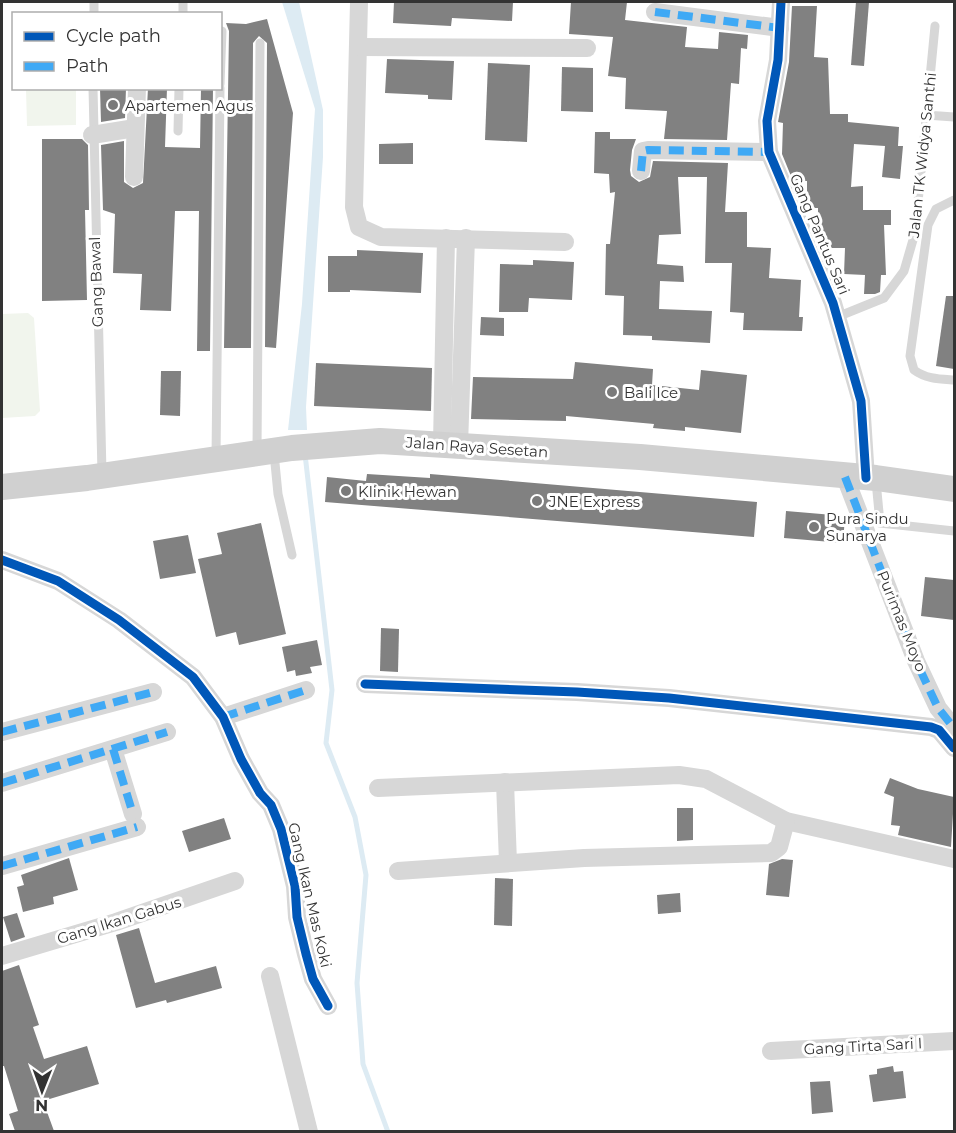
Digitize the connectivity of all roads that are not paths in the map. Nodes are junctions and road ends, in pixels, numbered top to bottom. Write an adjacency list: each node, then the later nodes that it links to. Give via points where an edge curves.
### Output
1 (359, 2): 7 (street)
2 (781, 2): 5 (street, Gang Pantus Sari)
3 (655, 12): 5 (street)
4 (935, 27): 13 (lane, Jalan TK Widya Santhi)
5 (780, 28): 18 (street, Gang Pantus Sari, via 766,121)
6 (260, 43): 28 (lane)
7 (358, 47): 8 (street); 22 (street, via 354,207 359,227 381,237)
8 (587, 48)
9 (93, 90): 17 (lane, Gang Bawal)
10 (137, 90): 15 (street)
11 (179, 90): 16 (lane)
12 (220, 90): 29 (lane)
13 (926, 115): 14 (lane); 25 (lane, Jalan TK Widya Santhi, via 915,233 904,271 884,298)
14 (954, 117)
15 (135, 128): 17 (street); 20 (street)
16 (178, 131)
17 (92, 135): 30 (lane, Gang Bawal)
18 (769, 152): 19 (street, via 648,150 641,155); 25 (street, Gang Pantus Sari)
19 (641, 171)
20 (134, 177)
21 (954, 200): 26 (lane, via 936,209 928,225 910,356 919,374)
22 (446, 238): 23 (street); 27 (street)
23 (466, 238): 24 (street); 27 (street)
24 (565, 242)
25 (837, 317): 31 (street, Gang Pantus Sari, via 861,401)
26 (954, 380)
27 (450, 445): 28 (main road, Jalan Raya Sesetan, via 380,441); 31 (main road, Jalan Raya Sesetan, via 640,457)
28 (284, 450): 29 (main road, Jalan Raya Sesetan); 35 (lane, via 278,494)
29 (216, 459): 30 (main road, Jalan Raya Sesetan)
30 (102, 475): 32 (main road, Jalan Raya Sesetan)
31 (863, 478): 33 (main road, Jalan Raya Sesetan); 34 (lane, via 880,523); 41 (street, Purimas Moyo, via 916,661 938,708)
32 (2, 487)
33 (954, 489)
34 (954, 531)
35 (292, 555)
36 (2, 560): 40 (street, Gang Ikan Mas Koki, via 58,581 119,620 193,677)
37 (365, 684): 44 (street, via 577,692 788,709 931,727 939,730)
38 (306, 690): 40 (street)
39 (153, 692): 42 (street)
40 (224, 717): 57 (street, Gang Ikan Mas Koki, via 241,759 271,805 281,829 306,954 313,979)
41 (954, 728)
42 (2, 732)
43 (167, 732): 45 (street)
44 (954, 748)
45 (113, 749): 47 (street); 52 (street, via 135,820)
46 (505, 782): 48 (street); 49 (street, via 678,775 706,779); 51 (street)
47 (2, 783)
48 (378, 788)
49 (786, 821): 50 (street); 51 (street, via 779,847 771,853)
50 (954, 859)
51 (508, 863): 53 (street)
52 (2, 866)
53 (398, 871)
54 (235, 881): 55 (street, Gang Ikan Gabus)
55 (2, 956)
56 (270, 976): 60 (street)
57 (328, 1006)
58 (954, 1041): 59 (street, Gang Tirta Sari I)
59 (771, 1051)
60 (309, 1131)

